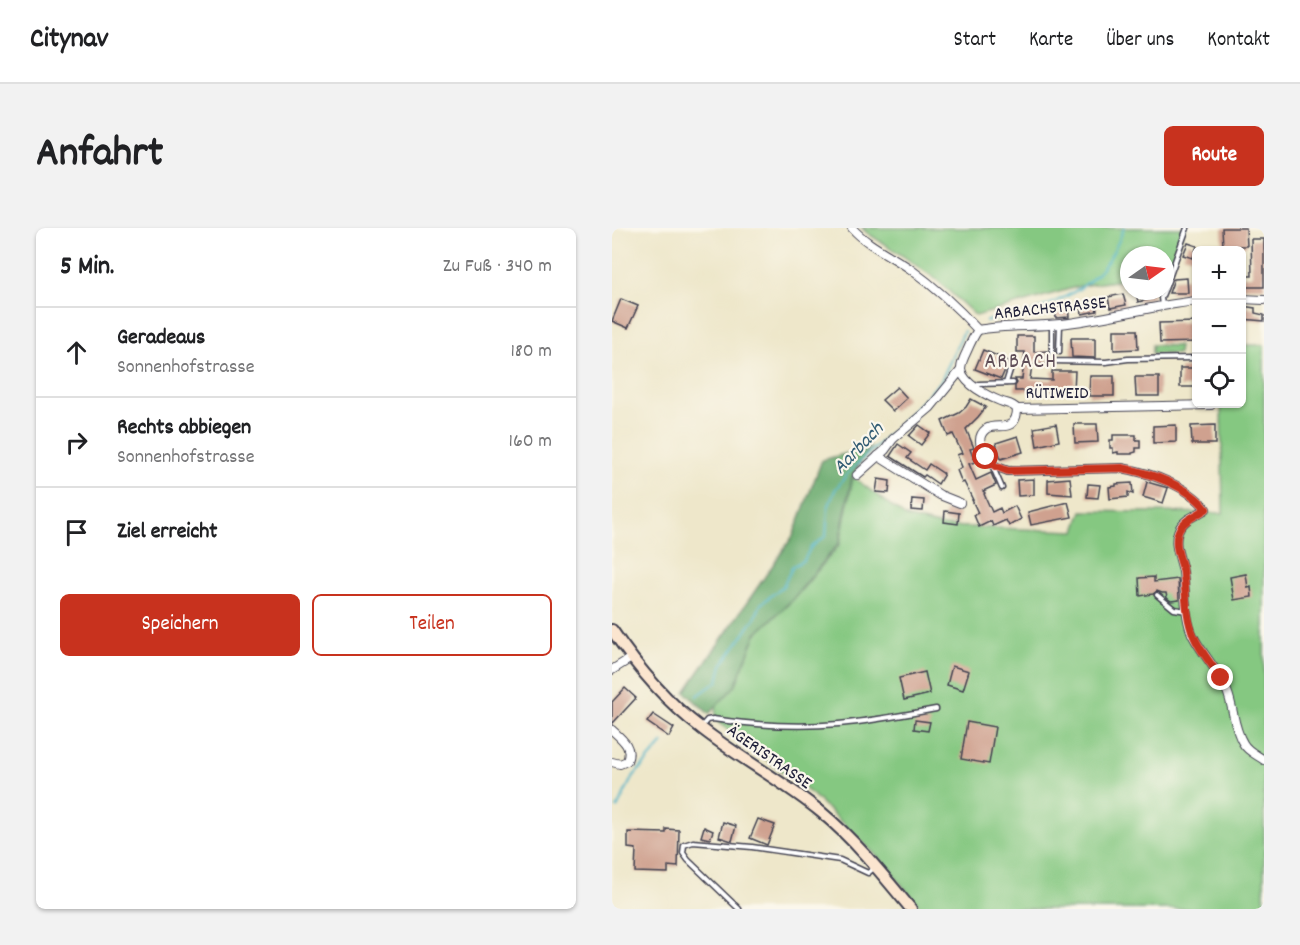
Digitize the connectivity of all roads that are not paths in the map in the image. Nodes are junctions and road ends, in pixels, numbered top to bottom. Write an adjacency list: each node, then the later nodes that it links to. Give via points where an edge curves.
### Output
1 (852, 228): 10 (street, via 954,305)
2 (1187, 228): 3 (lane)
3 (1174, 265)
4 (1246, 299): 6 (street)
5 (1161, 300): 8 (lane)
6 (1264, 300)
7 (1192, 302): 8 (street, ARBACHSTRASSE)
8 (1162, 305): 9 (street, ARBACHSTRASSE)
9 (1056, 325): 10 (street, ARBACHSTRASSE); 11 (lane); 12 (lane, via 1052,361)
10 (978, 330): 14 (street)
11 (1059, 352)
12 (1192, 358)
13 (1011, 366): 15 (lane)
14 (961, 370): 17 (street, RÜTIWEID, via 965,380); 20 (street, via 930,408)
15 (1006, 383): 16 (lane); 17 (lane, via 979,384)
16 (1014, 383)
17 (976, 388): 19 (street, RÜTIWEID)
18 (1192, 405): 19 (street, RÜTIWEID)
19 (1017, 409): 21 (street, via 1010,425 984,430 981,447)
20 (878, 456): 22 (street); 24 (street, via 940,495)
21 (991, 462): 23 (lane); 26 (street, via 1008,471 1122,468 1171,484 1199,500 1206,509 1183,524 1176,543)
22 (857, 475)
23 (1002, 488)
24 (960, 503)
25 (1157, 595): 26 (lane, via 1174,609)
26 (1187, 611): 33 (street, via 1193,634 1228,694 1242,742)
27 (612, 630): 28 (main road, ÄGERISTRASSE)
28 (631, 658): 29 (street); 31 (main road, ÄGERISTRASSE)
29 (612, 670)
30 (936, 709): 31 (lane, via 838,724 766,725 713,719)
31 (700, 728): 35 (main road, ÄGERISTRASSE, via 801,796)
32 (612, 730): 34 (street, via 629,748 630,755 620,764)
33 (1264, 760)
34 (612, 762)
35 (876, 867): 36 (lane, via 868,873 840,860 693,842 684,845 683,853 688,860); 37 (main road, ÄGERISTRASSE)
36 (739, 909)
37 (911, 909)

